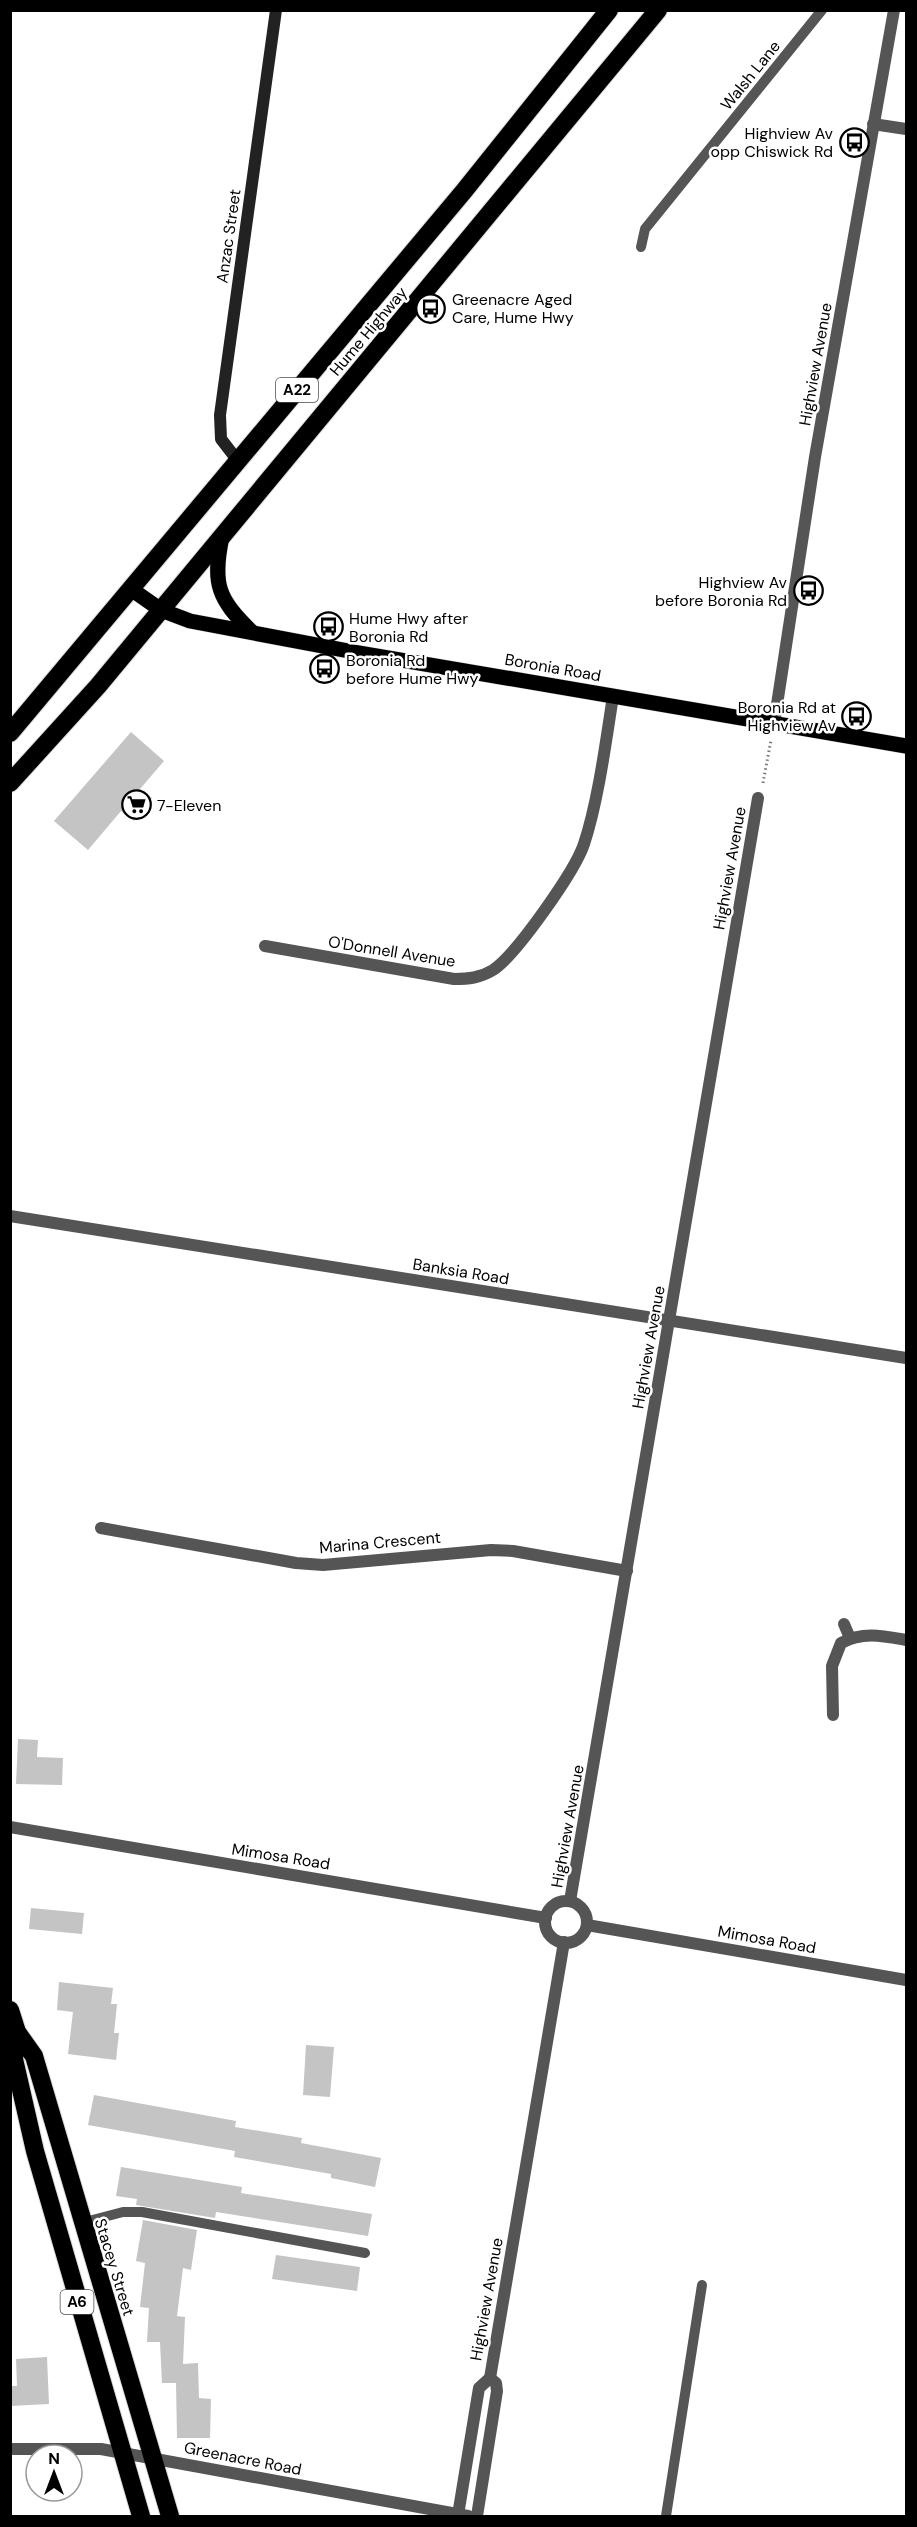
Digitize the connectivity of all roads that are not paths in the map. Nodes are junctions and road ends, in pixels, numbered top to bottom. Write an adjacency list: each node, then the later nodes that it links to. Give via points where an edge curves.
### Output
1 (276, 10): 9 (street, Anzac Street, via 220,415 221,439)
2 (609, 10): 9 (highway, Hume Highway / A22)
3 (658, 10): 10 (highway, Hume Highway / A22)
4 (822, 10): 8 (lane, Walsh Lane, via 645,229)
5 (892, 11): 6 (street, Highview Avenue)
6 (873, 124): 7 (street); 15 (street, Highview Avenue, via 815,457)
7 (906, 129)
8 (641, 247)
9 (238, 461): 11 (highway, Hume Highway / A22)
10 (222, 537): 12 (highway, Hume Highway / A22); 13 (main road, via 216,566 219,588 230,610)
11 (131, 590): 12 (main road, Boronia Road); 16 (highway, Hume Highway / A22)
12 (161, 610): 13 (main road, Boronia Road, via 190,621); 18 (highway, Hume Highway / A22)
13 (253, 632): 14 (main road, Boronia Road)
14 (613, 696): 15 (main road, Boronia Road); 20 (street, O'Donnell Avenue, via 589,821 575,865 541,914 494,969 471,979 453,979)
15 (774, 724): 17 (main road, Boronia Road)
16 (10, 733)
17 (906, 746)
18 (10, 783)
19 (758, 798): 22 (street, Highview Avenue)
20 (265, 946)
21 (10, 1216): 22 (street, Banksia Road)
22 (669, 1321): 23 (street, Banksia Road); 25 (street, Highview Avenue)
23 (906, 1358)
24 (101, 1528): 25 (street, Marina Crescent, via 296,1563 323,1565 491,1550)
25 (627, 1571): 31 (street, Highview Avenue)
26 (844, 1624): 27 (street)
27 (850, 1638): 28 (street, via 869,1635); 29 (street, via 841,1642 832,1666)
28 (906, 1640)
29 (832, 1715)
30 (10, 1827): 32 (street, Mimosa Road)
31 (570, 1901): 32 (street, via 552,1907); 33 (street, via 584,1910)
32 (546, 1918): 34 (street, via 550,1934)
33 (587, 1926): 34 (street, via 579,1939); 35 (street, Mimosa Road)
34 (564, 1942): 41 (street, Highview Avenue)
35 (906, 1980)
36 (10, 2010): 37 (highway, Stacey Street / A6)
37 (17, 2032): 38 (highway, Stacey Street / A6, via 34,2056); 43 (highway, Stacey Street / A6, via 14,2059 35,2151)
38 (81, 2223): 39 (lane, via 123,2212 142,2212); 44 (highway, Stacey Street / A6)
39 (365, 2253)
40 (702, 2285): 49 (lane)
41 (490, 2378): 45 (street, Highview Avenue, via 479,2388); 48 (street, Highview Avenue, via 497,2391)
42 (10, 2450): 43 (street, Greenacre Road, via 81,2447)
43 (122, 2452): 44 (street, Greenacre Road); 46 (highway, Stacey Street / A6)
44 (152, 2457): 45 (street, Greenacre Road); 47 (highway, Stacey Street / A6)
45 (463, 2516)
46 (141, 2517)
47 (170, 2517)
48 (477, 2517)
49 (666, 2517)

